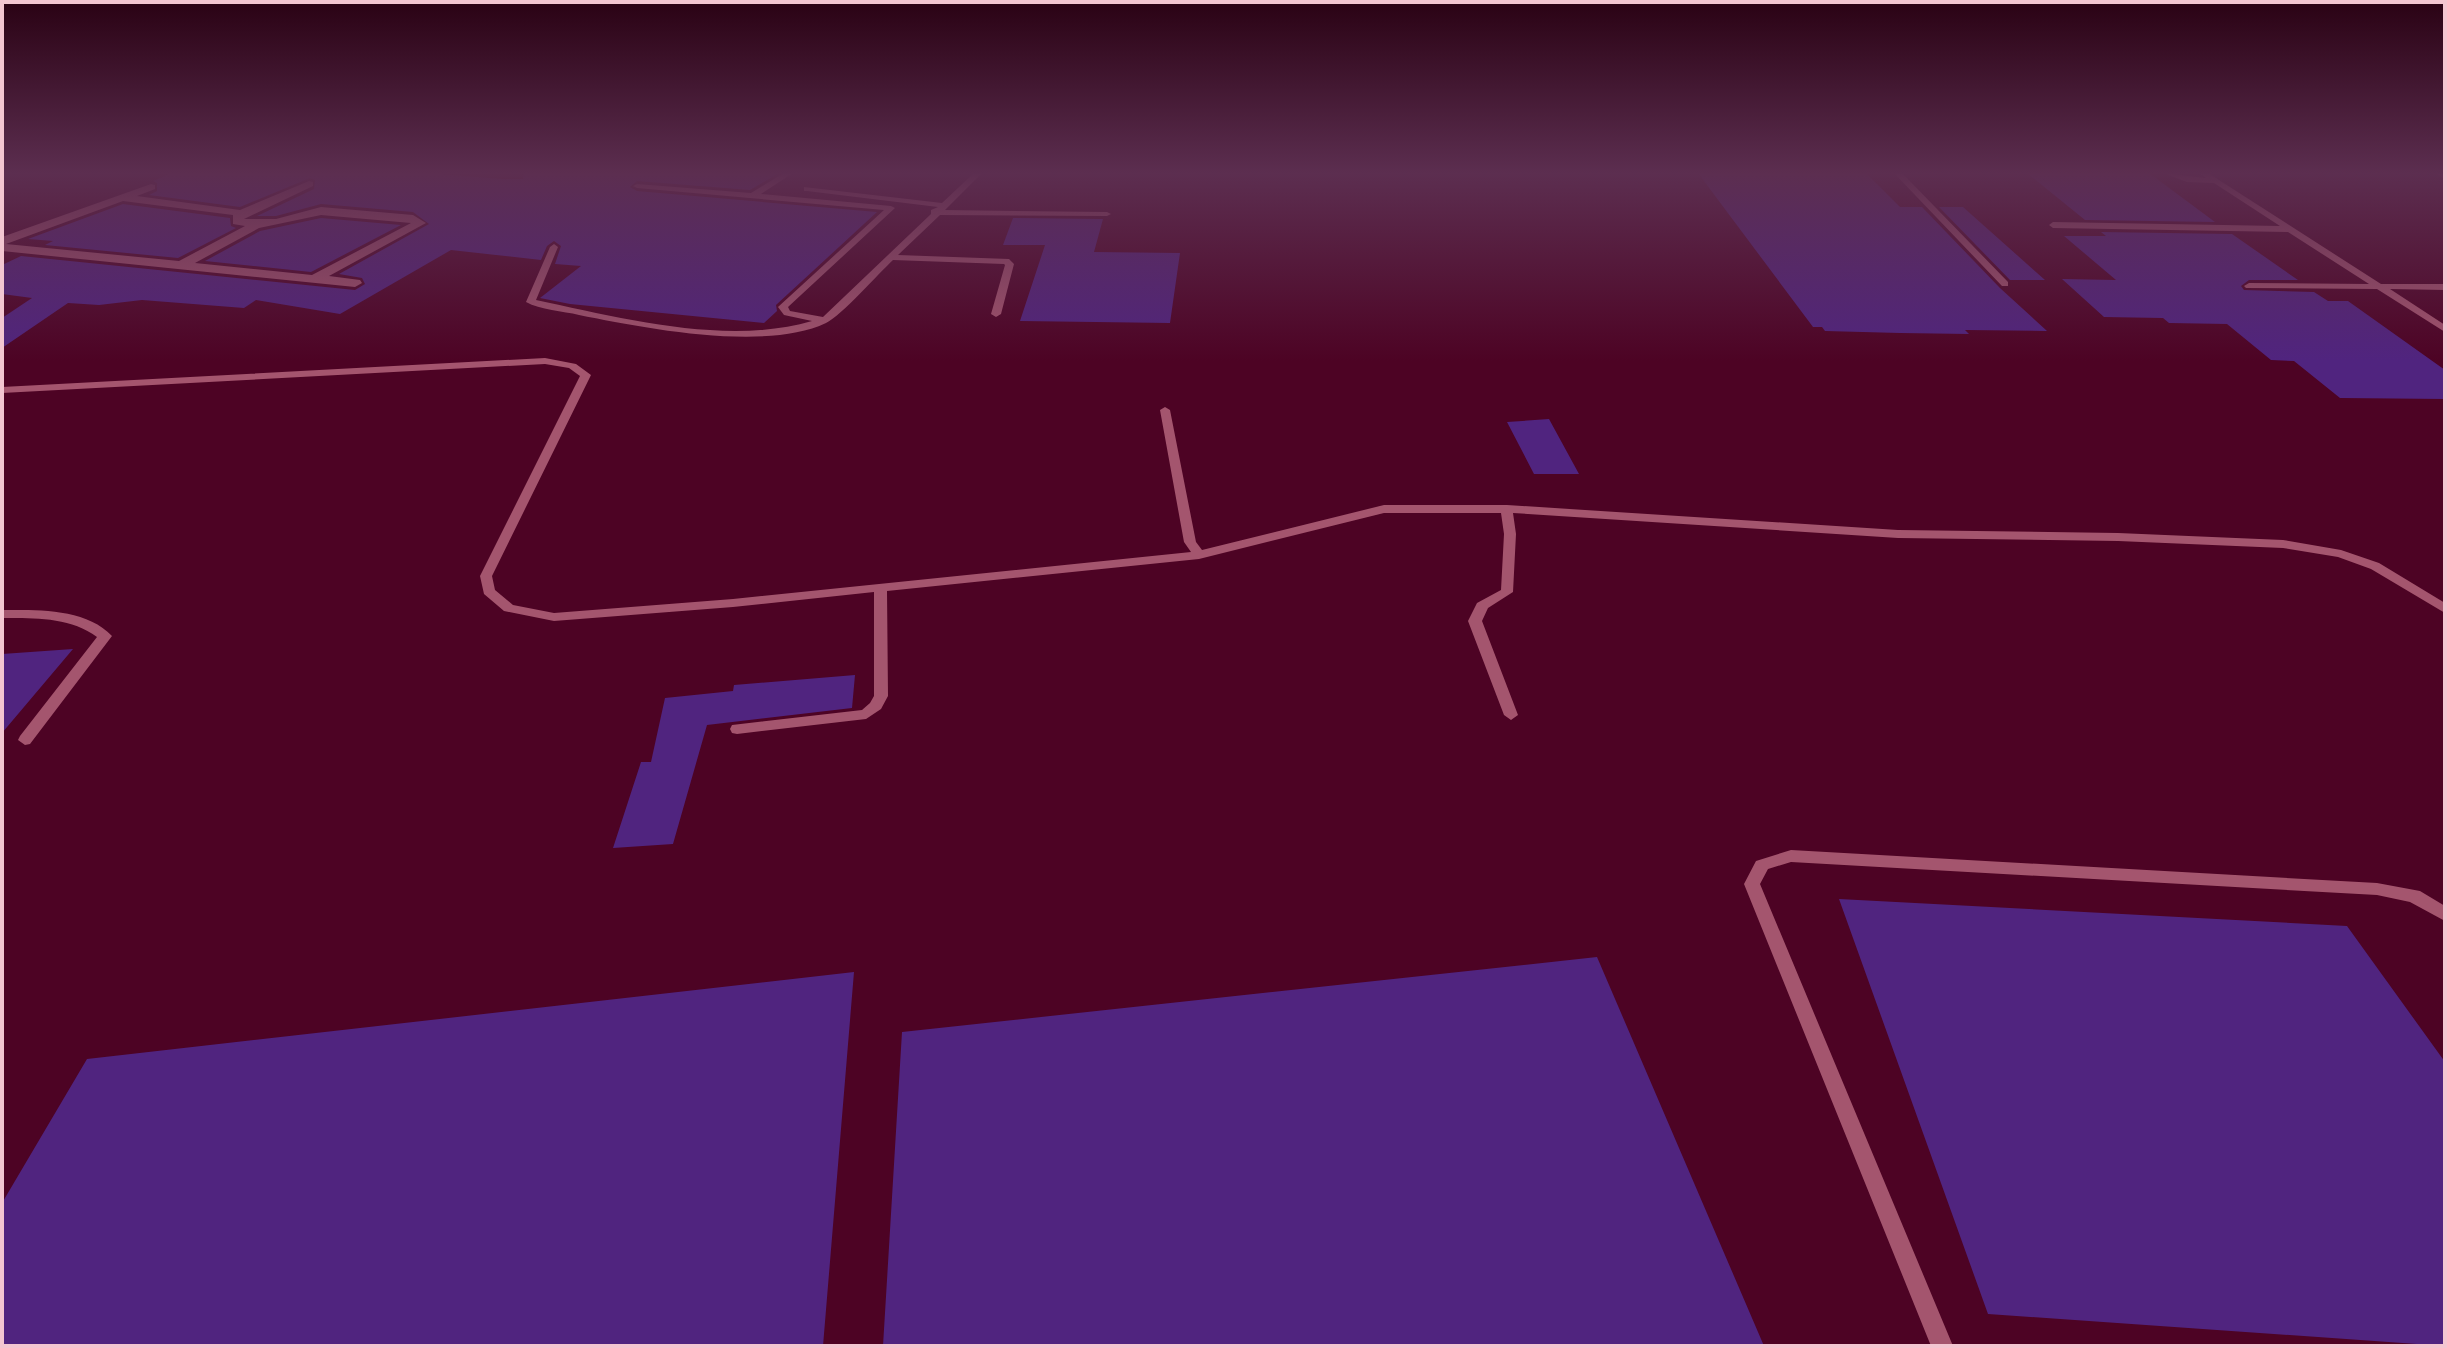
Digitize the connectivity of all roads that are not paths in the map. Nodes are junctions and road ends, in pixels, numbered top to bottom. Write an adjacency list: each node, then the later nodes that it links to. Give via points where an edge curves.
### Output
1 (22, 236): 8 (street)
2 (236, 236): 11 (street)
3 (396, 236): 12 (street)
4 (861, 236): 19 (lane, via 783,307 796,316)
5 (912, 236): 10 (lane)
6 (1959, 236): 14 (lane)
7 (2299, 236): 15 (lane)
8 (2, 244): 11 (street)
9 (554, 247): 19 (lane, via 531,302 740,333 792,331)
10 (891, 257): 18 (lane, via 1006,261 1010,264); 19 (lane)
11 (182, 265): 12 (street)
12 (314, 279): 13 (street)
13 (355, 283)
14 (2005, 284)
15 (2374, 285): 16 (lane); 17 (lane); 20 (lane)
16 (2249, 286)
17 (2445, 287)
18 (996, 314)
19 (825, 320)
20 (2445, 329)
21 (2, 390): 25 (lane, via 545,361 572,366 586,375 486,576 489,591 509,608 554,617)
22 (1165, 410): 24 (lane, via 1190,542)
23 (1507, 509): 24 (lane, via 1384,509); 26 (lane, via 1898,534 2283,544 2375,566); 28 (lane, via 1507,592 1482,606 1475,621)
24 (1199, 555): 25 (lane)
25 (880, 588): 29 (lane, via 881,696 876,706 866,714)
26 (2445, 609)
27 (2, 614): 30 (lane, via 54,618 95,627 105,636)
28 (1511, 715)
29 (737, 729)
30 (25, 740)
31 (2445, 914): 32 (lane, via 2414,896 2377,889 1791,856 1762,865 1752,884)
32 (1942, 1346)

